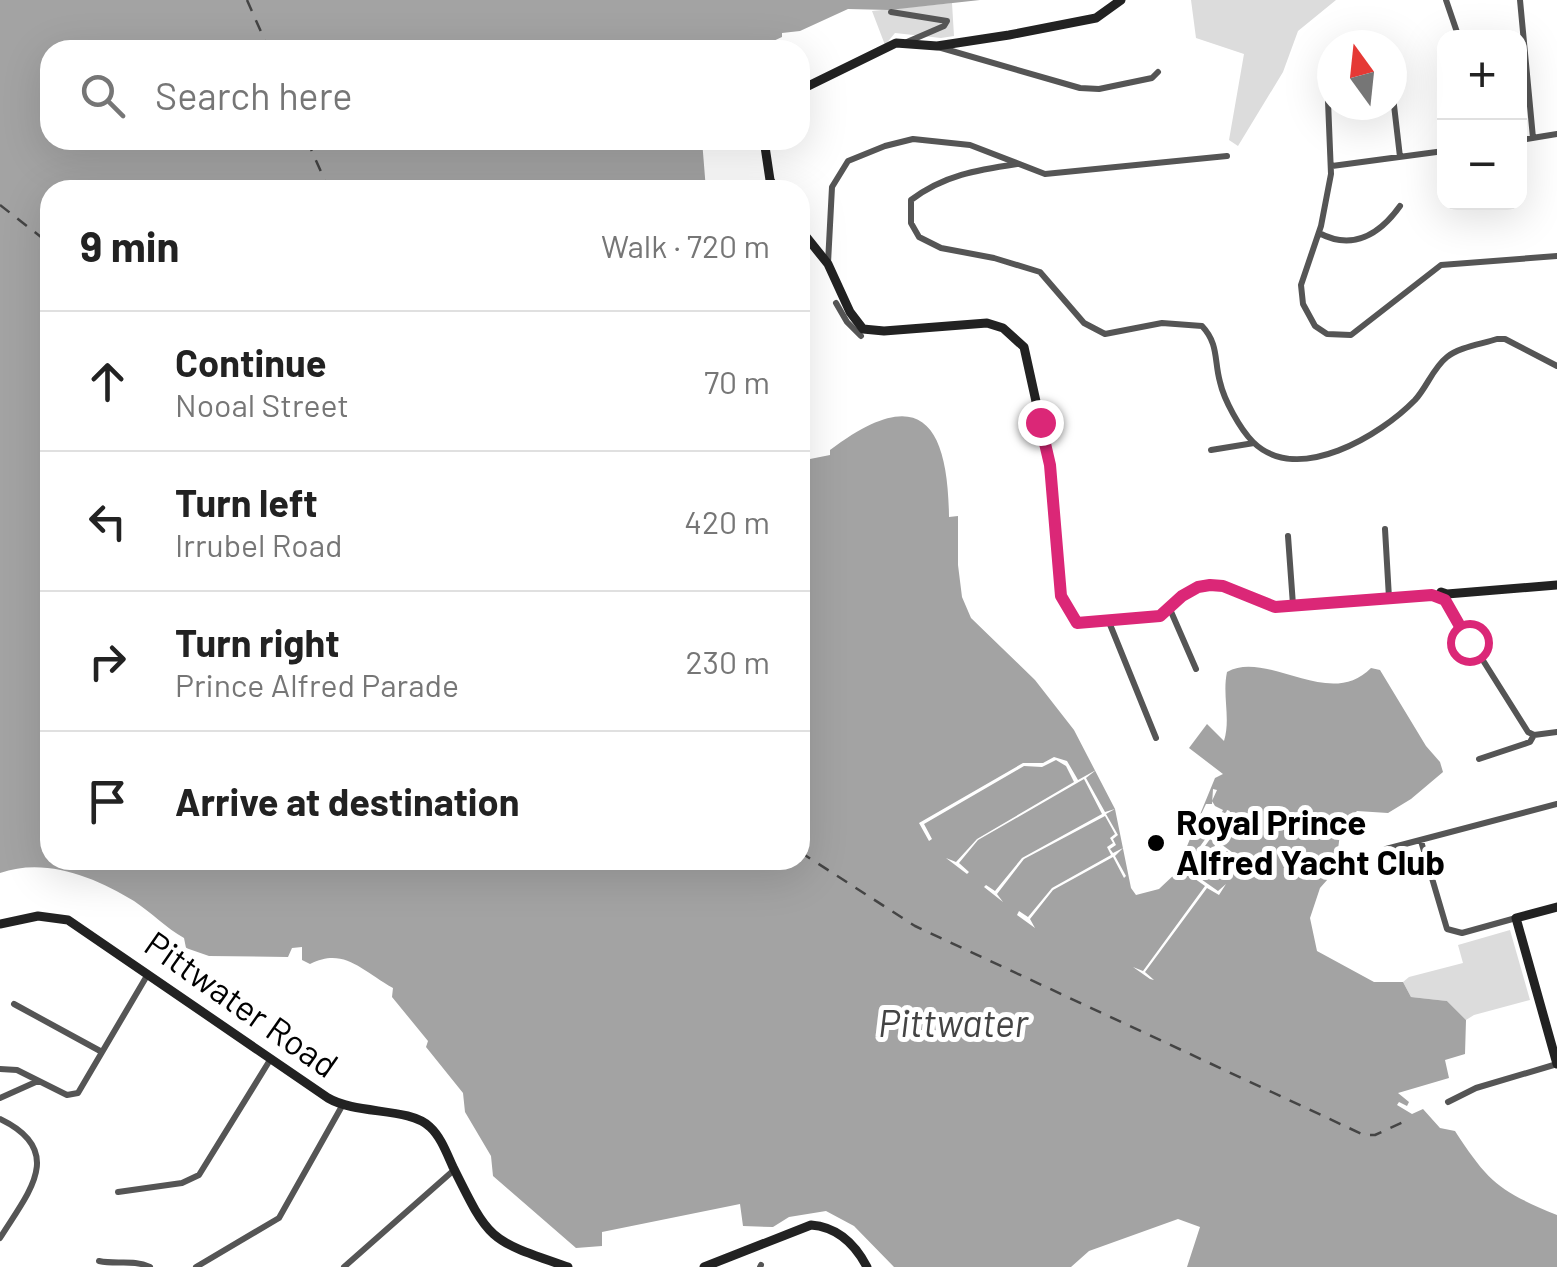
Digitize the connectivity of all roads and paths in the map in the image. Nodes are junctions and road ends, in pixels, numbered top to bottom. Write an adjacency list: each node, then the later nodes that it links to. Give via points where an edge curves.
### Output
1 (1121, 0): 7 (street, via 1096,18)
2 (1446, 0): 5 (street)
3 (1520, 0): 13 (street)
4 (891, 12): 6 (street, via 947,21)
5 (1456, 30)
6 (906, 42): 7 (street); 9 (street)
7 (937, 46): 8 (street, via 1080,88)
8 (1158, 72)
9 (810, 85)
10 (1329, 120): 20 (street)
11 (1396, 120): 18 (street)
12 (1557, 134): 13 (street)
13 (1533, 138): 14 (street)
14 (1527, 139)
15 (766, 150): 21 (street)
16 (1437, 152): 18 (street)
17 (1227, 156): 19 (street, via 1045,174)
18 (1400, 157): 20 (street)
19 (1017, 164): 26 (street, via 933,139 885,146 848,162 832,187); 30 (street, via 967,171 911,200 918,237 1040,272 1084,324 1105,334 1162,323 1202,326 1216,346 1220,385)
20 (1332, 166): 23 (street)
21 (770, 180)
22 (1400, 206): 23 (street, via 1364,239)
23 (1319, 233): 25 (street, via 1300,285 1303,304 1314,326 1341,336 1364,327 1441,265)
24 (810, 242): 26 (street)
25 (1557, 256)
26 (828, 264): 39 (street, via 863,329 987,324 1003,328 1024,347 1050,465 1061,596 1077,623)
27 (836, 303): 28 (street)
28 (860, 336)
29 (1557, 366): 30 (street, via 1497,338 1446,357 1402,413 1338,454 1305,460)
30 (1254, 443): 31 (street)
31 (1211, 450)
32 (1384, 529): 36 (street)
33 (1288, 536): 37 (street)
34 (1557, 585): 35 (street)
35 (1444, 597): 36 (street); 42 (street)
36 (1389, 598): 37 (street)
37 (1293, 605): 38 (street, via 1275,607 1210,585)
38 (1169, 607): 39 (street, via 1160,616); 40 (street)
39 (1109, 622): 43 (street)
40 (1196, 669)
41 (1557, 732): 42 (street)
42 (1534, 735): 44 (street)
43 (1156, 738)
44 (1479, 760)
45 (1557, 804): 46 (street)
46 (1420, 841): 47 (street); 49 (street, via 1447,930 1462,933)
47 (1386, 849)
48 (1557, 907): 49 (street)
49 (1516, 918): 55 (street)
50 (0, 924): 51 (street, Pittwater Road, via 38,916 68,920)
51 (148, 974): 53 (street); 54 (street, Pittwater Road)
52 (14, 1004): 53 (street)
53 (102, 1052): 57 (street, via 76,1095)
54 (270, 1060): 60 (street, Pittwater Road); 63 (street, via 198,1175)
55 (1556, 1060): 59 (street)
56 (0, 1069): 57 (street)
57 (38, 1082): 58 (street)
58 (0, 1098)
59 (1448, 1102)
60 (342, 1106): 62 (street, Pittwater Road, via 428,1125); 67 (street, via 279,1218)
61 (0, 1120): 64 (street, via 31,1142 39,1166)
62 (454, 1170): 68 (street); 69 (street, Pittwater Road, via 494,1237)
63 (118, 1192)
64 (0, 1238)
65 (99, 1261): 66 (street)
66 (150, 1267)
67 (197, 1267)
68 (344, 1267)
69 (568, 1267)
70 (704, 1267): 71 (street, via 812,1225 845,1238)
71 (867, 1267)

